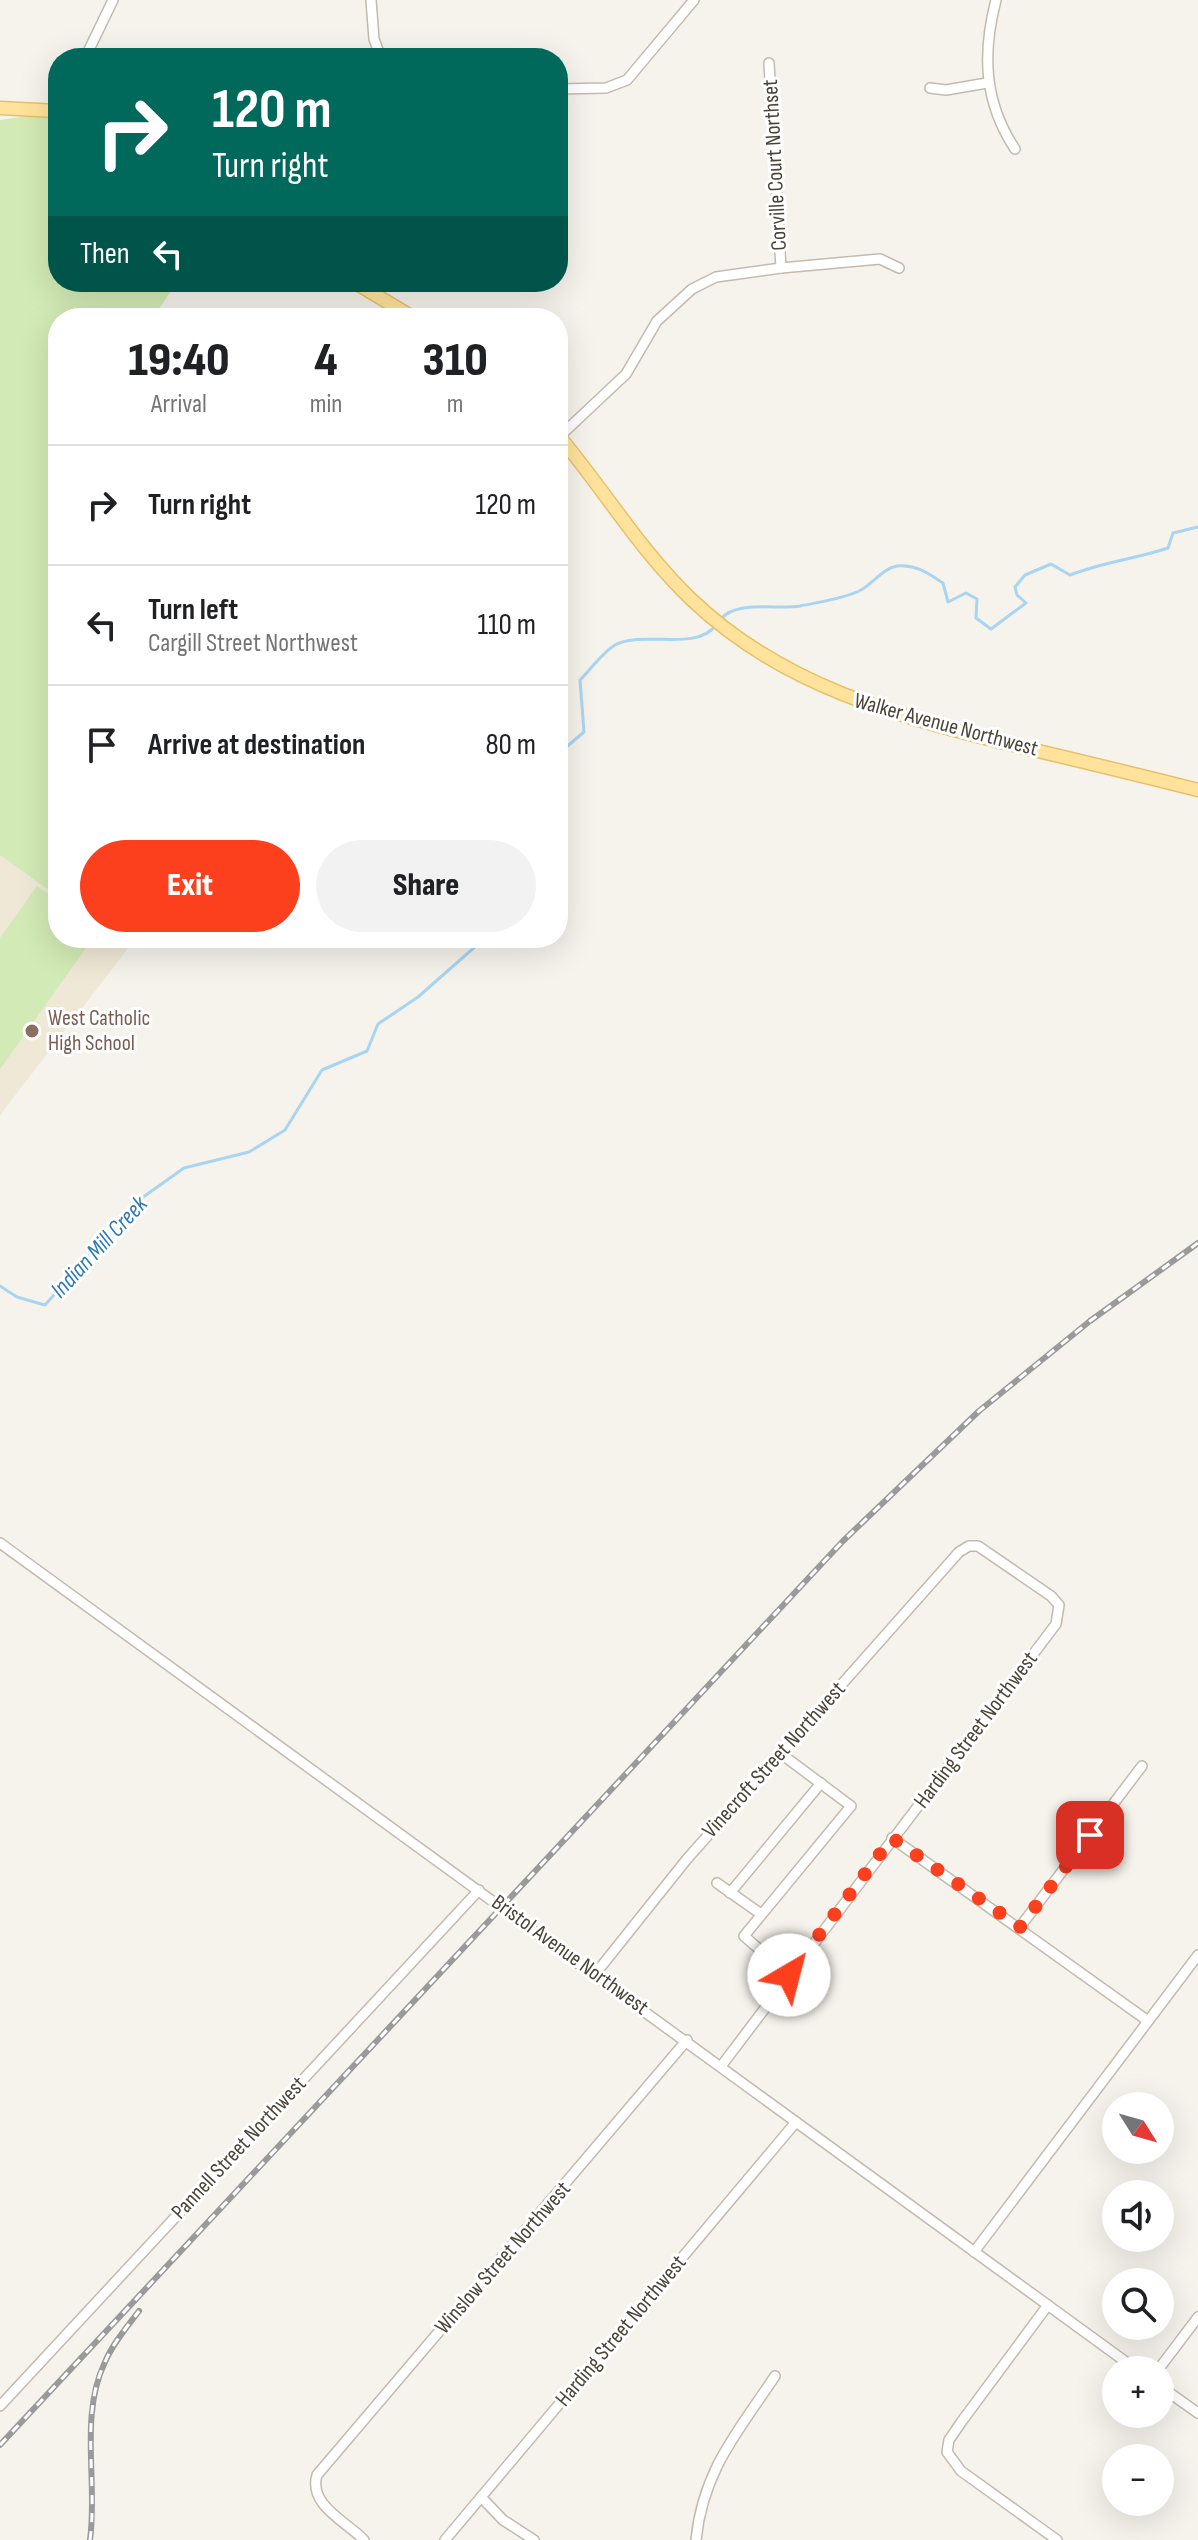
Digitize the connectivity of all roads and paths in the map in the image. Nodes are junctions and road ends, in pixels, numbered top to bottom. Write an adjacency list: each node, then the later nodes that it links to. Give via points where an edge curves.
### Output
1 (113, 0): 5 (street)
2 (371, 0): 6 (street)
3 (694, 0): 10 (street, via 627,80 606,88)
4 (996, 0): 8 (street, via 986,48)
5 (90, 48)
6 (378, 48)
7 (769, 63): 14 (street, Corville Court Northset)
8 (987, 83): 9 (street); 13 (street, via 1003,131)
9 (930, 88)
10 (568, 89)
11 (0, 108): 12 (main road)
12 (48, 110)
13 (1015, 149)
14 (781, 268): 15 (street, via 880,259); 18 (street, via 716,277 692,289 657,321 626,374)
15 (899, 268)
16 (371, 292): 17 (main road)
17 (397, 308)
18 (568, 428)
19 (568, 448): 20 (main road, Walker Avenue Northwest, via 644,548 709,616 822,688 898,717)
20 (1198, 790)
21 (0, 1543): 28 (street, Bristol Avenue Northwest)
22 (1056, 1624): 23 (street, Vinecroft Street Northwest, via 1059,1605 1051,1596 978,1546 969,1546); 26 (street, Harding Street Northwest)
23 (780, 1753): 25 (street); 33 (street, Vinecroft Street Northwest)
24 (1142, 1766): 31 (street)
25 (821, 1783): 29 (street); 30 (street, via 851,1806)
26 (892, 1838): 31 (street); 34 (street, Harding Street Northwest)
27 (717, 1883): 29 (street)
28 (479, 1890): 33 (street, Bristol Avenue Northwest); 46 (street, Pannell Street Northwest)
29 (730, 1893): 30 (street)
30 (761, 1914): 34 (street, via 744,1936)
31 (1020, 1927): 35 (street)
32 (1198, 1955): 35 (street)
33 (596, 1973): 36 (street, Bristol Avenue Northwest)
34 (789, 1975): 37 (street, Harding Street Northwest)
35 (1148, 2021): 39 (street)
36 (687, 2040): 37 (street, Bristol Avenue Northwest); 49 (street, Winslow Street Northwest, via 317,2475 320,2500)
37 (722, 2065): 38 (street, Bristol Avenue Northwest)
38 (796, 2122): 39 (street, Bristol Avenue Northwest); 48 (street, Harding Street Northwest)
39 (974, 2252): 40 (street, Bristol Avenue Northwest)
40 (1048, 2305): 42 (street, Bristol Avenue Northwest); 53 (street, via 962,2421 947,2452 961,2471)
41 (1198, 2317): 43 (street)
42 (1118, 2356)
43 (1169, 2356)
44 (775, 2376): 52 (street, via 720,2456 702,2502)
45 (1174, 2396): 47 (street)
46 (0, 2406)
47 (1198, 2413)
48 (481, 2497): 50 (street, Harding Street Northwest); 51 (street, via 503,2520)
49 (364, 2540)
50 (445, 2540)
51 (534, 2540)
52 (696, 2540)
53 (1057, 2540)

